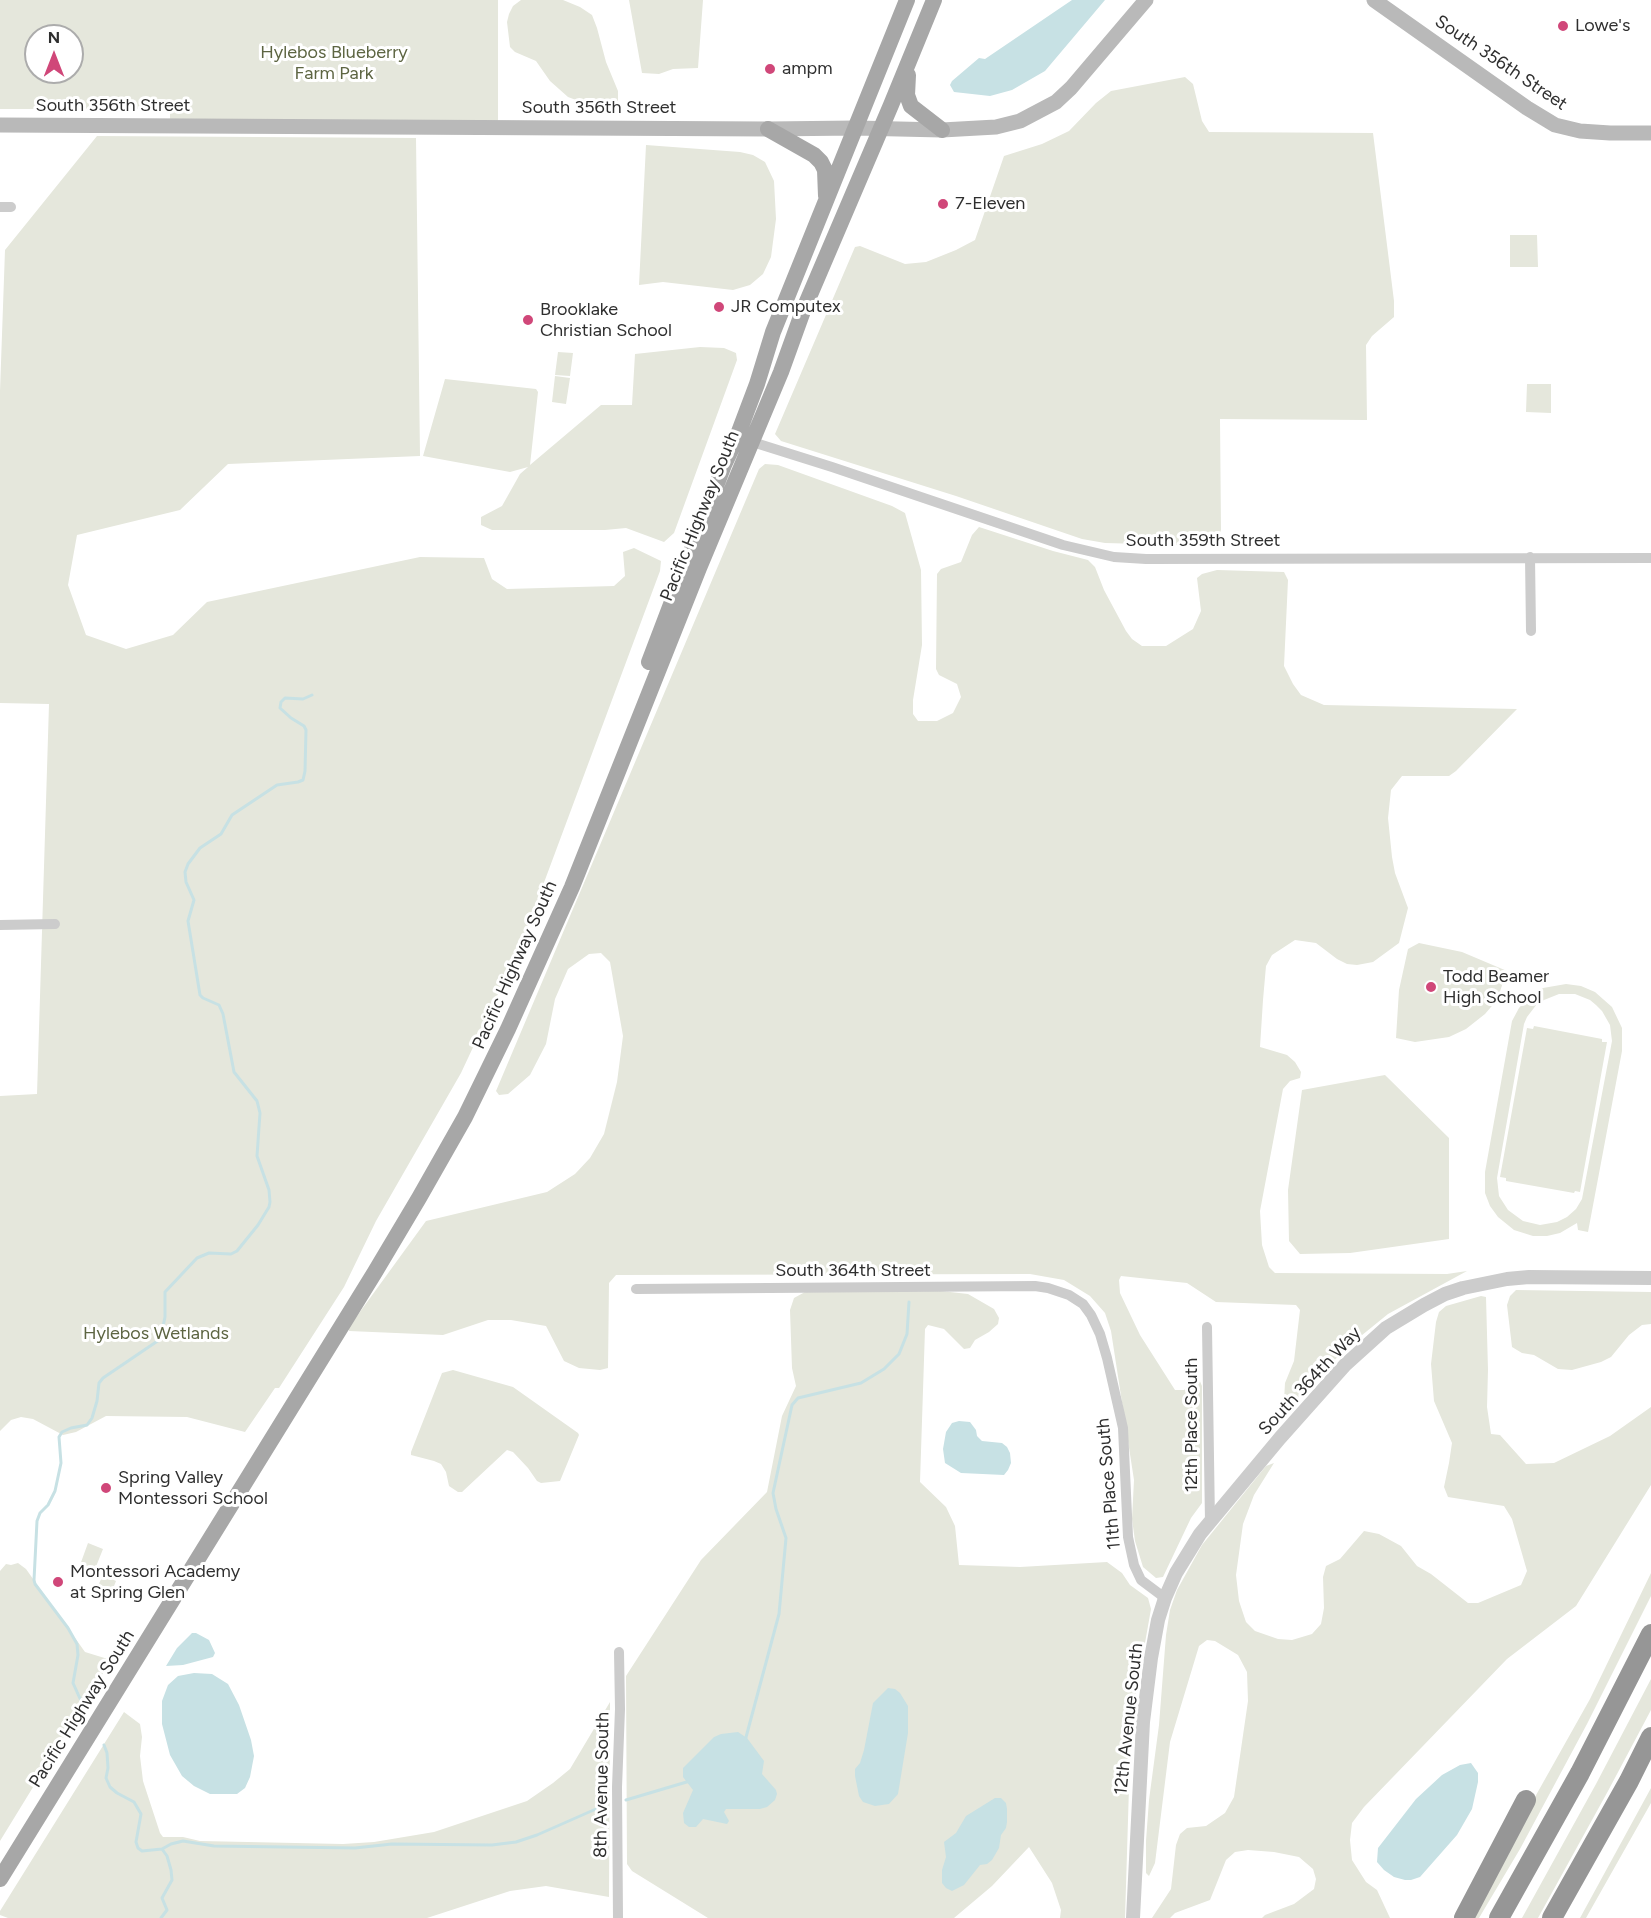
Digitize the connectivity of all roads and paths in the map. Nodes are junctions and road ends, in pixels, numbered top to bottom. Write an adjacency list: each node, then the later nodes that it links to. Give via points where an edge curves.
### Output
1 (908, 0): 7 (main road, Pacific Highway South)
2 (934, 0): 5 (main road, Pacific Highway South)
3 (1146, 0): 10 (main road, South 356th Street, via 1056,102 1020,121 996,127)
4 (1374, 0): 11 (main road, South 356th Street, via 1555,125 1581,131)
5 (910, 58): 9 (main road, Pacific Highway South); 10 (main road, via 911,106)
6 (0, 125): 8 (main road, South 356th Street)
7 (856, 128): 8 (main road, South 356th Street); 9 (main road, South 356th Street); 12 (main road, Pacific Highway South)
8 (768, 129): 12 (main road, via 821,162 825,170)
9 (880, 129): 10 (main road, South 356th Street); 13 (main road, Pacific Highway South, via 781,372)
10 (942, 130)
11 (1651, 133)
12 (825, 206): 13 (main road, Pacific Highway South, via 778,321)
13 (744, 439): 14 (street, South 359th Street, via 1063,545 1114,557); 30 (main road, Pacific Highway South, via 724,465 555,900 473,1078 375,1251); 31 (main road, Pacific Highway South, via 567,898 465,1117 375,1272)
14 (1530, 557): 15 (street, South 359th Street); 16 (street)
15 (1651, 558)
16 (1531, 631)
17 (55, 924): 18 (street)
18 (0, 925)
19 (1651, 1278): 23 (street, South 364th Way, via 1507,1279 1463,1288 1424,1305 1386,1328 1345,1365)
20 (636, 1289): 21 (street, South 364th Street, via 1035,1286)
21 (1069, 1295): 25 (street, 11th Place South, via 1091,1315 1110,1369 1123,1428 1128,1537 1134,1565 1141,1580)
22 (1208, 1327): 23 (street, 12th Place South)
23 (1209, 1522): 24 (street, South 364th Way)
24 (1200, 1534): 25 (street, 12th Avenue South)
25 (1165, 1598): 33 (street, 12th Avenue South, via 1151,1658 1143,1722)
26 (1651, 1634): 35 (highway, via 1580,1773)
27 (619, 1652): 32 (street, 8th Avenue South)
28 (1651, 1737): 36 (highway)
29 (1526, 1800): 34 (highway)
30 (0, 1859)
31 (0, 1879)
32 (618, 1918)
33 (1133, 1918)
34 (1464, 1918)
35 (1498, 1918)
36 (1552, 1918)

